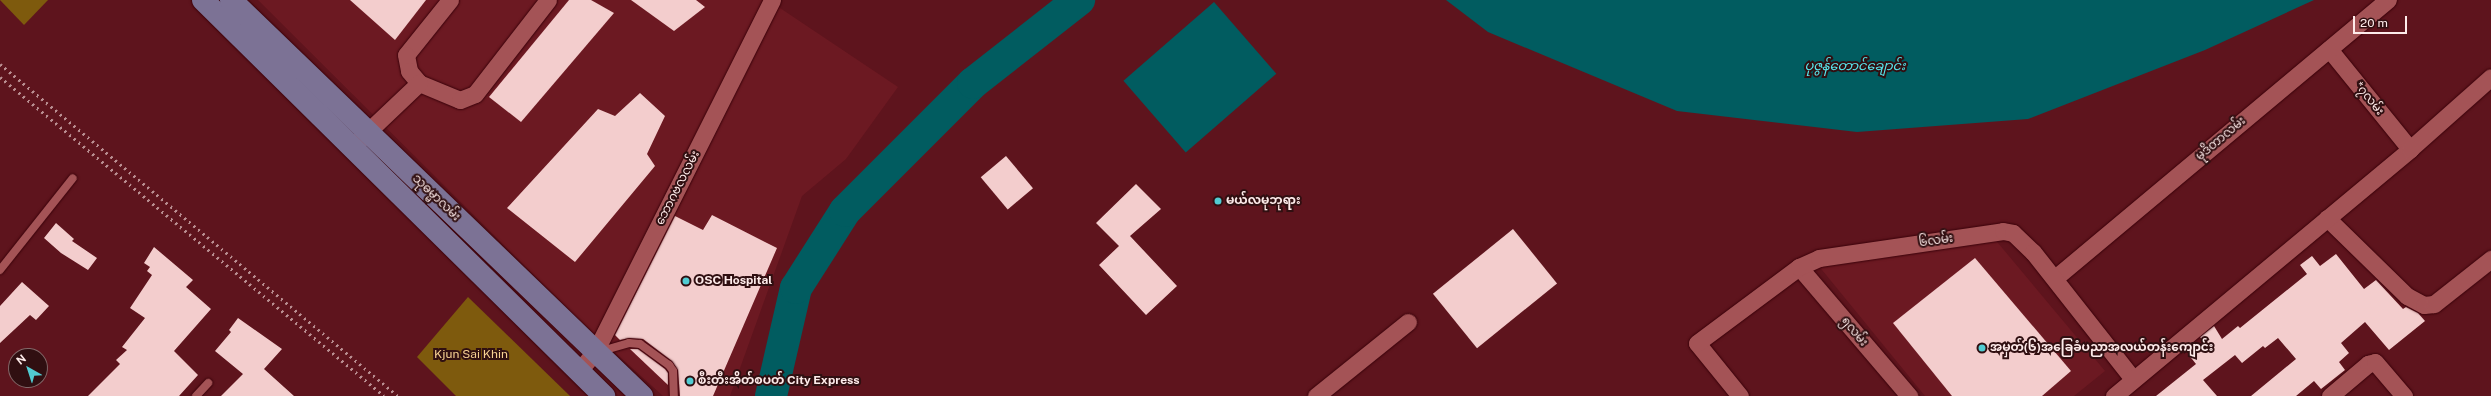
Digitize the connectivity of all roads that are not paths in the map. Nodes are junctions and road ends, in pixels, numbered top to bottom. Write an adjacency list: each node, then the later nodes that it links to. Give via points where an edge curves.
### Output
1 (203, 0): 11 (main road, သုဓမ္မာလမ်း)
2 (231, 0): 10 (main road, သုဓမ္မာလမ်း)
3 (450, 0): 9 (street, via 406,56 409,71)
4 (548, 0): 9 (street, via 475,94 460,100)
5 (772, 0): 22 (street, ဘောဂဗလလမ်း)
6 (2388, 0): 7 (street, မုဒိတာလမ်း)
7 (2329, 49): 12 (street, *၇လမ်း); 20 (street, မုဒိတာလမ်း)
8 (2491, 77): 12 (street)
9 (419, 83): 10 (street)
10 (368, 131): 11 (street); 15 (main road, သုဓမ္မာလမ်း)
11 (352, 148): 16 (main road, သုဓမ္မာလမ်း)
12 (2410, 149): 14 (street)
13 (73, 178): 19 (lane)
14 (2327, 218): 17 (street, via 2407,296 2424,305 2434,304); 24 (street)
15 (477, 238): 16 (main road); 22 (main road, သုဓမ္မာလမ်း)
16 (460, 255): 23 (main road, သုဓမ္မာလမ်း)
17 (2491, 259)
18 (1800, 267): 20 (street, ၆လမ်း, via 1819,258 2003,231 2013,233); 31 (street, ၆လမ်း, via 1697,343); 32 (street, ၅လမ်း)
19 (0, 270)
20 (2055, 278): 24 (street, ၆လမ်း)
21 (1408, 322): 30 (street)
22 (595, 352): 23 (street, ဘောဂဗလလမ်း); 28 (main road, သုဓမ္မာလမ်း); 29 (lane, via 629,343 640,344 669,365 673,371)
23 (578, 372): 27 (main road, သုဓမ္မာလမ်း)
24 (2133, 379): 33 (street)
25 (208, 382): 26 (lane)
26 (196, 396)
27 (604, 396)
28 (642, 396)
29 (674, 396)
30 (1316, 396)
31 (1740, 396)
32 (1909, 396)
33 (2114, 396)
34 (2330, 396): 35 (street, via 2368,364 2375,362)
35 (2404, 396)

